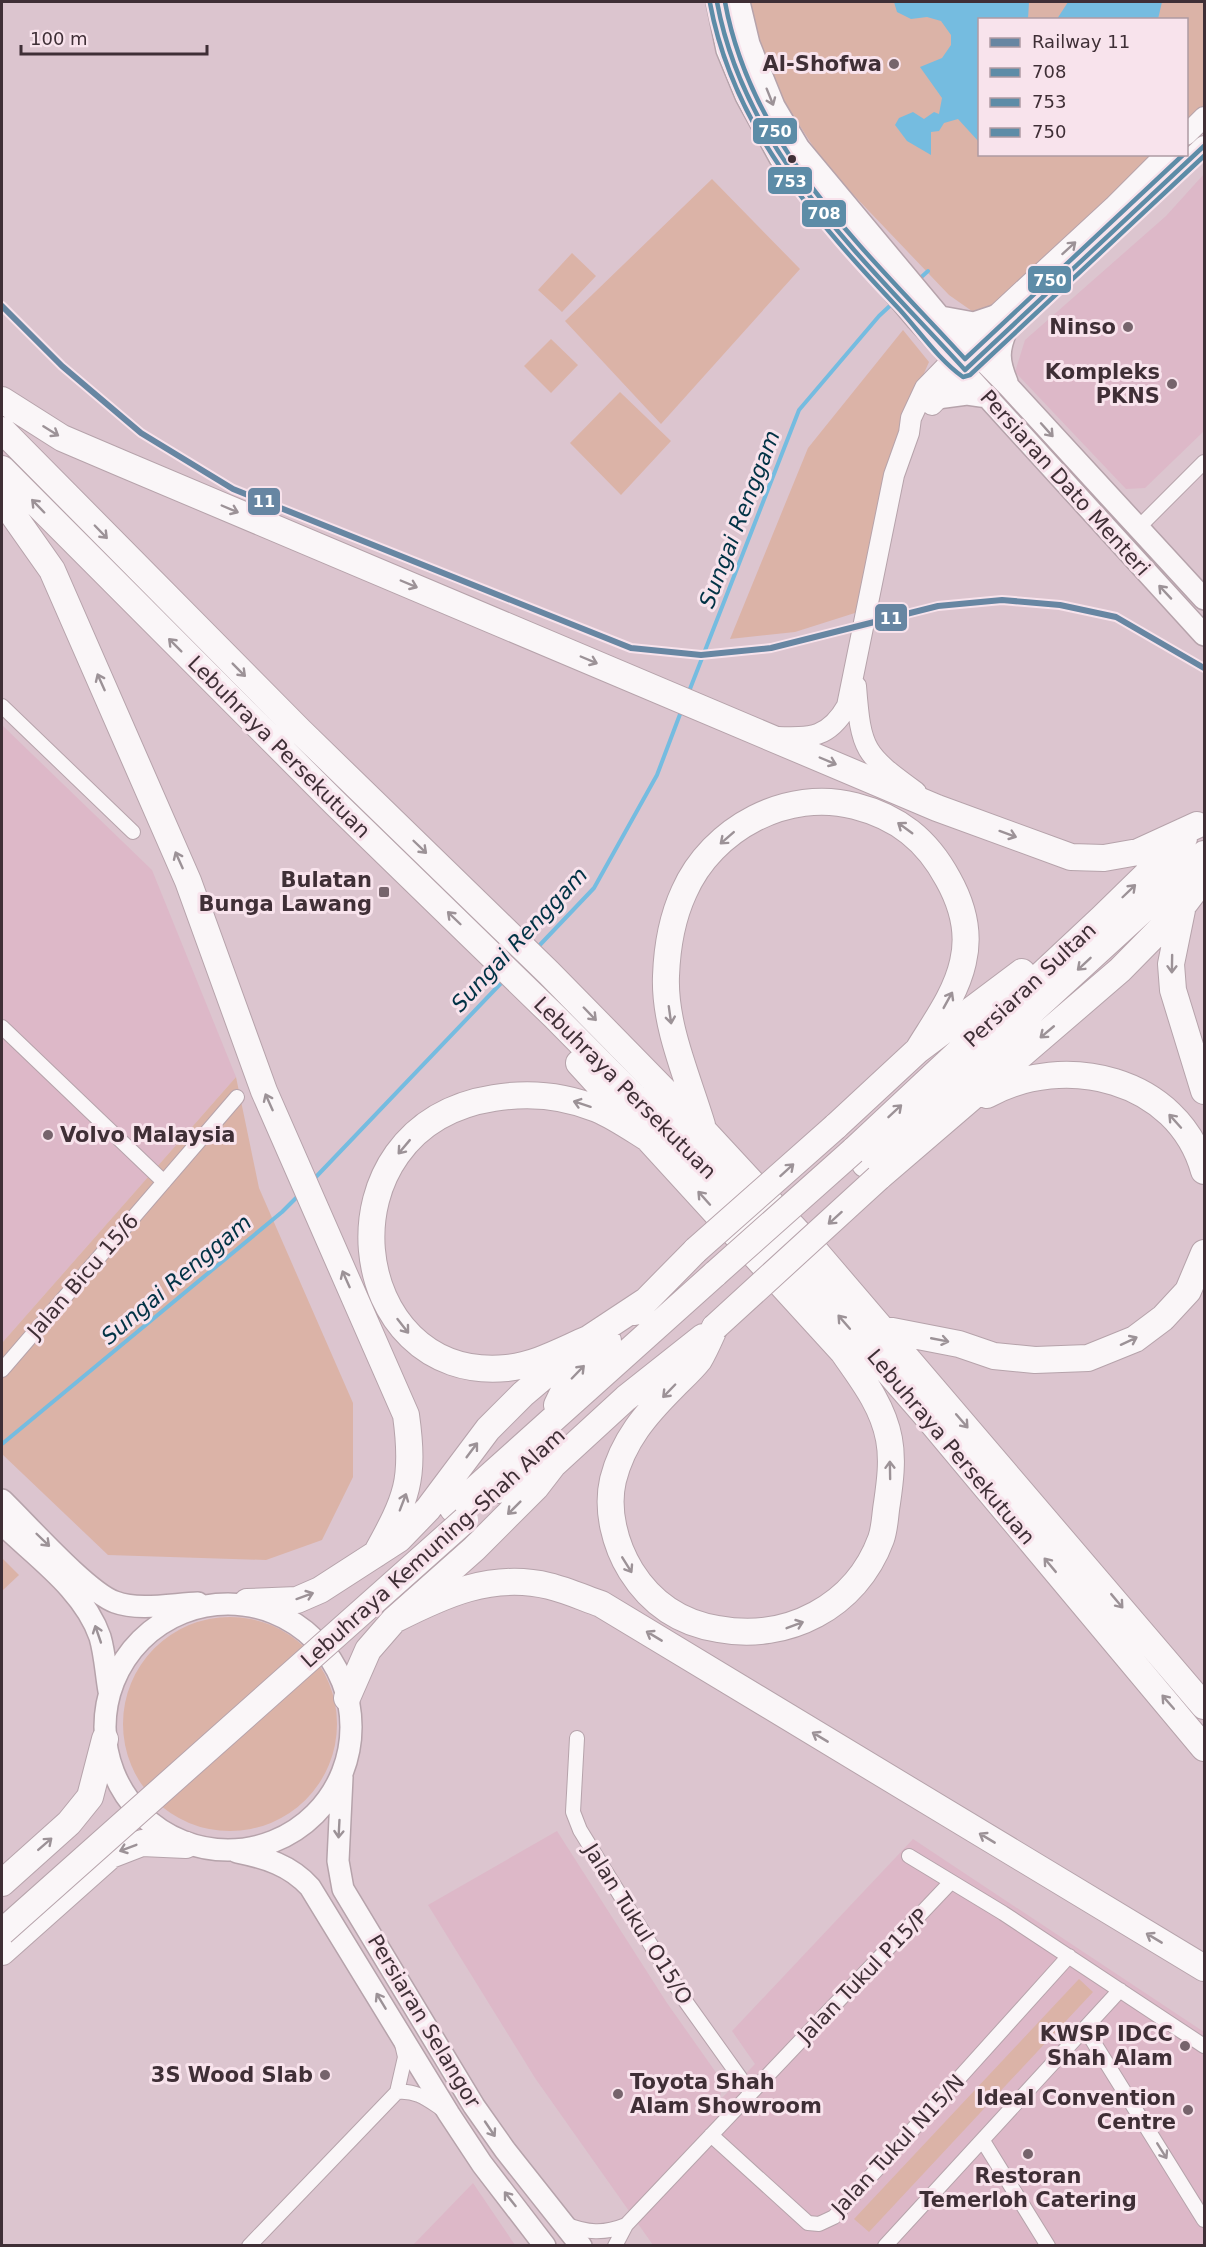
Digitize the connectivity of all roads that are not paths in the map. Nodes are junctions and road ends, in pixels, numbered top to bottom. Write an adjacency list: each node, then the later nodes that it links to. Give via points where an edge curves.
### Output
1 (717, 2): 8 (main road, Persiaran Dato Menteri, via 742,87 780,158)
2 (739, 2): 8 (main road, Persiaran Dato Menteri, one-way to 8, via 748,44 774,106 798,148)
3 (1204, 117): 4 (main road)
4 (1188, 133)
5 (1204, 147): 7 (main road)
6 (1165, 156): 7 (main road)
7 (1121, 213): 10 (main road)
8 (881, 265): 9 (main road, Persiaran Dato Menteri)
9 (930, 315): 10 (main road, via 974,323); 11 (main road, Persiaran Dato Menteri)
10 (1001, 322): 11 (main road); 12 (main road, via 999,361)
11 (966, 356): 12 (main road, Persiaran Dato Menteri); 13 (main road, Persiaran Dato Menteri); 14 (main road); 17 (main road, via 925,388 911,418)
12 (1009, 387): 21 (main road, Persiaran Dato Menteri, one-way to 21)
13 (988, 397): 14 (main road, via 967,394); 23 (main road, Persiaran Dato Menteri, one-way to 13)
14 (937, 398): 17 (main road)
15 (2, 400): 26 (highway, one-way to 26, via 62,438)
16 (2, 430): 40 (highway, Lebuhraya Persekutuan, one-way to 40)
17 (909, 433): 24 (main road, via 894,475)
18 (1204, 462): 21 (street)
19 (2, 469): 34 (highway, Lebuhraya Persekutuan, one-way to 19)
20 (2, 499): 60 (highway, one-way to 20, via 402,1507 408,1486 411,1454 406,1415 264,1091 188,880 52,570)
21 (1139, 527): 22 (main road, Persiaran Dato Menteri)
22 (1204, 599)
23 (1204, 635)
24 (855, 671): 26 (main road, via 847,706 826,732); 27 (main road, via 863,741 875,762)
25 (2, 706): 29 (street)
26 (774, 737): 27 (highway, one-way to 27)
27 (937, 808): 28 (highway, one-way to 28, via 1071,857 1104,858 1138,852)
28 (1201, 821): 33 (highway, Persiaran Sultan, one-way to 28)
29 (133, 832)
30 (1204, 854): 42 (highway, Persiaran Sultan, one-way to 42)
31 (1204, 878): 32 (highway)
32 (1182, 907): 37 (highway, one-way to 37, via 1171,964 1173,990); 39 (highway, one-way to 39, via 1120,970)
33 (1102, 918): 36 (highway, via 1058,945); 42 (highway, Persiaran Sultan, one-way to 33)
34 (554, 1016): 41 (highway, via 579,1064); 53 (highway, Lebuhraya Persekutuan, one-way to 34, via 756,1220)
35 (2, 1027): 44 (street)
36 (918, 1050): 40 (highway, one-way to 40, via 952,995 964,961 965,923 955,890 930,850 904,826 880,812 835,800 784,805 758,816 727,837 703,861 684,891 670,933 666,978 670,1023); 47 (highway, one-way to 36, bridge, via 696,1250)
37 (1204, 1091)
38 (237, 1097): 44 (street, Jalan Bicu 15/6)
39 (950, 1116): 42 (highway); 43 (highway, one-way to 39, via 1185,1133 1166,1112 1129,1088 1095,1076 1078,1073 1022,1079)
40 (704, 1131): 49 (highway, Lebuhraya Persekutuan)
41 (652, 1141): 50 (highway, one-way to 50, via 598,1109 560,1097 532,1094 475,1101 443,1113 420,1128 385,1174 375,1201 370,1230 378,1286 406,1332 432,1353 462,1365 507,1368 534,1362); 51 (highway, one-way to 41)
42 (865, 1164): 46 (highway, Lebuhraya Kemuning–Shah Alam); 48 (highway, one-way to 48, bridge)
43 (1204, 1171)
44 (164, 1182): 52 (street, Jalan Bicu 15/6)
45 (1204, 1253): 49 (highway, one-way to 45, via 959,1344 994,1356 1035,1360 1088,1358 1134,1339 1163,1318 1188,1291)
46 (722, 1279): 54 (highway, Lebuhraya Kemuning–Shah Alam); 56 (highway, Lebuhraya Kemuning–Shah Alam)
47 (647, 1300): 50 (highway); 54 (highway, one-way to 47, via 567,1384)
48 (715, 1327): 51 (highway, one-way to 51, via 698,1361 643,1418 622,1449 612,1482 611,1517 622,1556 642,1589 665,1609 699,1626 740,1633 762,1632 786,1629 808,1620 831,1607 860,1576 881,1538 890,1478 889,1440 868,1388); 55 (highway, via 626,1398)
49 (882, 1329): 66 (highway, Lebuhraya Persekutuan, one-way to 66)
50 (588, 1339): 60 (highway, one-way to 50, via 399,1539 428,1509 488,1429)
51 (843, 1352): 53 (highway, via 876,1388)
52 (2, 1370)
53 (924, 1413): 69 (highway, Lebuhraya Persekutuan, one-way to 53)
54 (549, 1422): 58 (highway, Lebuhraya Kemuning–Shah Alam)
55 (553, 1465): 56 (highway); 63 (highway, one-way to 63, via 474,1549)
56 (498, 1490): 58 (highway, Lebuhraya Kemuning–Shah Alam)
57 (2, 1500): 62 (main road, one-way to 62, via 108,1599 132,1606)
58 (459, 1514): 76 (highway, Lebuhraya Kemuning–Shah Alam); 77 (highway, Lebuhraya Kemuning–Shah Alam, bridge)
59 (2, 1524): 64 (main road, one-way to 59, via 100,1638 91,1617 72,1591)
60 (376, 1554): 61 (highway, one-way to 60, via 297,1600 338,1581)
61 (248, 1602): 62 (main road); 65 (main road, via 292,1620 314,1640 327,1654)
62 (199, 1603): 64 (main road, via 148,1637)
63 (394, 1620): 65 (highway, via 368,1650); 80 (highway, one-way to 63, via 601,1604 550,1586 497,1582 468,1586)
64 (110, 1691): 68 (main road, via 105,1708)
65 (347, 1698): 70 (main road, via 350,1734)
66 (1204, 1706)
67 (577, 1738): 86 (street, Jalan Tukul O15/O, via 573,1812 579,1830 686,2002)
68 (105, 1739): 71 (main road, via 114,1775 126,1796 145,1817); 74 (highway, one-way to 68, via 69,1823 90,1797)
69 (1204, 1748)
70 (342, 1770): 72 (main road, via 328,1798 306,1821 281,1837); 91 (main road, Persiaran Selangor, one-way to 91, via 338,1861 343,1889 474,2106)
71 (186, 1845): 72 (main road, via 206,1851); 78 (highway, one-way to 78, via 142,1843 111,1856)
72 (231, 1851): 82 (main road, Persiaran Selangor, one-way to 72, via 304,1880 263,1857)
73 (909, 1856): 75 (street)
74 (2, 1883)
75 (951, 1883): 79 (street); 86 (street, Jalan Tukul P15/P)
76 (2, 1913)
77 (2, 1932)
78 (2, 1952)
79 (1069, 1956): 81 (street); 88 (street, Jalan Tukul N15/N, via 834,2217 819,2224 808,2223)
80 (1204, 1968)
81 (1120, 1990): 83 (street); 84 (street)
82 (398, 2029): 85 (street, via 405,2057); 87 (main road, Persiaran Selangor)
83 (1086, 2030): 89 (street); 90 (street, one-way to 90)
84 (1204, 2046)
85 (397, 2092): 87 (street, via 422,2095); 93 (street)
86 (751, 2093): 88 (street, Jalan Tukul P15/P)
87 (449, 2114): 94 (main road, Persiaran Selangor, one-way to 87, via 482,2164)
88 (711, 2135): 92 (street, Jalan Tukul P15/P)
89 (983, 2141): 97 (street); 98 (street)
90 (1204, 2220)
91 (563, 2223): 92 (street, via 595,2233); 95 (main road, Persiaran Selangor)
92 (626, 2225): 96 (street, Jalan Tukul P15/P)
93 (249, 2246)
94 (546, 2246)
95 (581, 2246)
96 (615, 2246)
97 (885, 2246)
98 (1048, 2246)

